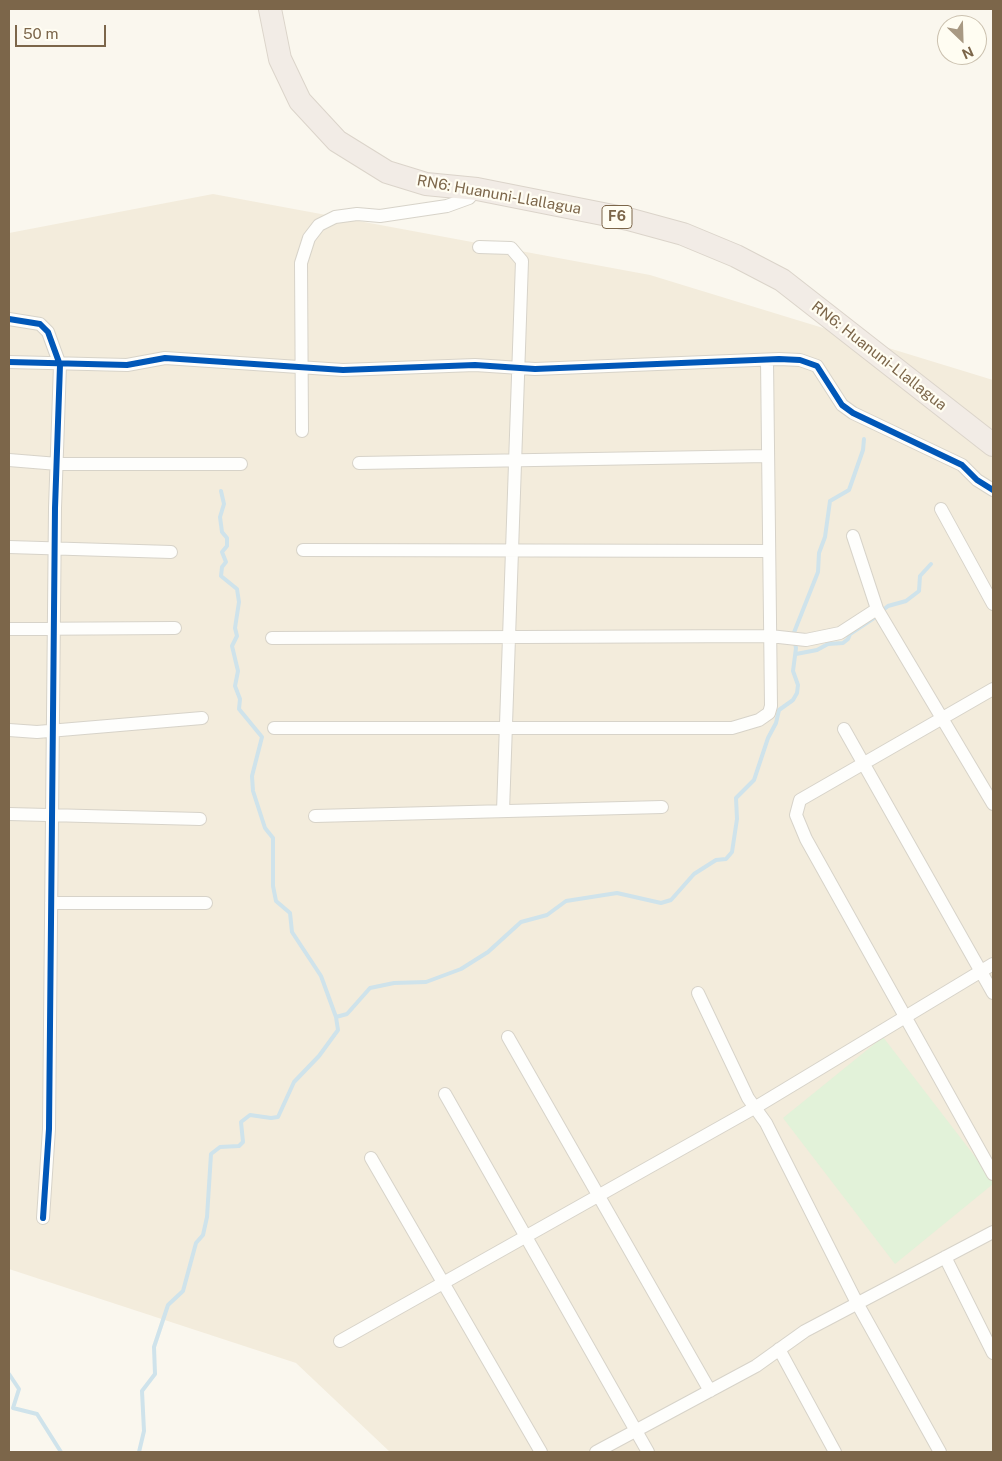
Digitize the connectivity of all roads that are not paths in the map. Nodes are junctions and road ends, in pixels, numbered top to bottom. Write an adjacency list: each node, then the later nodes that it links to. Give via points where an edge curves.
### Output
1 (270, 9): 2 (highway, RN6: Huanuni-Llallagua / F6, via 280,60 300,100 337,141 387,172 426,184)
2 (477, 189): 8 (street, via 470,198 447,206 380,216 335,216 319,225 309,238 301,263); 11 (highway, RN6: Huanuni-Llallagua / F6, via 628,219 683,234 736,256 782,280)
3 (479, 247): 9 (street, via 511,248 522,261)
4 (9, 319): 7 (street, via 40,324 48,332)
5 (767, 360): 9 (street); 12 (street); 18 (street, via 800,360 817,366 842,405 853,413 962,464 977,480)
6 (9, 362): 7 (street)
7 (60, 365): 8 (street, via 126,365 165,358); 16 (street)
8 (302, 367): 9 (street, via 343,370 476,365); 10 (street)
9 (518, 368): 14 (street)
10 (302, 431)
11 (993, 445)
12 (768, 456): 14 (street); 25 (street)
13 (9, 460): 16 (street)
14 (515, 462): 15 (street); 23 (street)
15 (360, 463)
16 (58, 464): 17 (street); 22 (street)
17 (241, 464)
18 (993, 490)
19 (942, 509): 27 (street)
20 (853, 536): 28 (street)
21 (9, 547): 22 (street)
22 (54, 548): 26 (street); 31 (street)
23 (512, 549): 24 (street); 25 (street); 33 (street)
24 (303, 550)
25 (769, 551): 32 (street)
26 (171, 552)
27 (993, 604)
28 (877, 609): 32 (street, via 840,633 806,640); 37 (street)
29 (175, 628): 31 (street)
30 (9, 629): 31 (street)
31 (54, 629): 42 (street)
32 (770, 636): 33 (street); 39 (street, via 771,706 769,713 759,720 732,728)
33 (509, 637): 34 (street); 39 (street)
34 (272, 638)
35 (993, 690): 37 (street)
36 (202, 718): 42 (street)
37 (944, 719): 43 (street); 44 (street)
38 (274, 728): 39 (street)
39 (507, 728): 46 (street)
40 (844, 729): 43 (street)
41 (9, 730): 42 (street)
42 (53, 731): 48 (street)
43 (863, 764): 54 (street); 57 (street, via 800,800 796,815 806,839)
44 (993, 804)
45 (662, 807): 46 (street)
46 (503, 811): 49 (street)
47 (9, 814): 48 (street)
48 (52, 815): 50 (street); 51 (street)
49 (315, 816)
50 (200, 819)
51 (52, 903): 52 (street); 64 (street, via 49,1129)
52 (206, 903)
53 (993, 964): 54 (street)
54 (981, 971): 56 (street); 57 (street)
55 (698, 993): 60 (street)
56 (993, 993)
57 (907, 1016): 60 (street); 62 (street)
58 (508, 1037): 63 (street)
59 (445, 1094): 66 (street)
60 (754, 1107): 63 (street); 69 (street, via 766,1123)
61 (371, 1158): 68 (street)
62 (993, 1174)
63 (598, 1195): 66 (street); 73 (street)
64 (43, 1218)
65 (993, 1232): 67 (street)
66 (526, 1236): 68 (street); 74 (street)
67 (946, 1257): 69 (street); 72 (street)
68 (443, 1283): 70 (street); 75 (street)
69 (857, 1303): 71 (street, via 805,1331); 79 (street)
70 (340, 1341)
71 (779, 1350): 73 (street); 78 (street)
72 (993, 1353)
73 (710, 1391): 74 (street)
74 (636, 1431): 76 (street); 77 (street)
75 (541, 1452)
76 (596, 1452)
77 (648, 1452)
78 (835, 1452)
79 (940, 1452)

